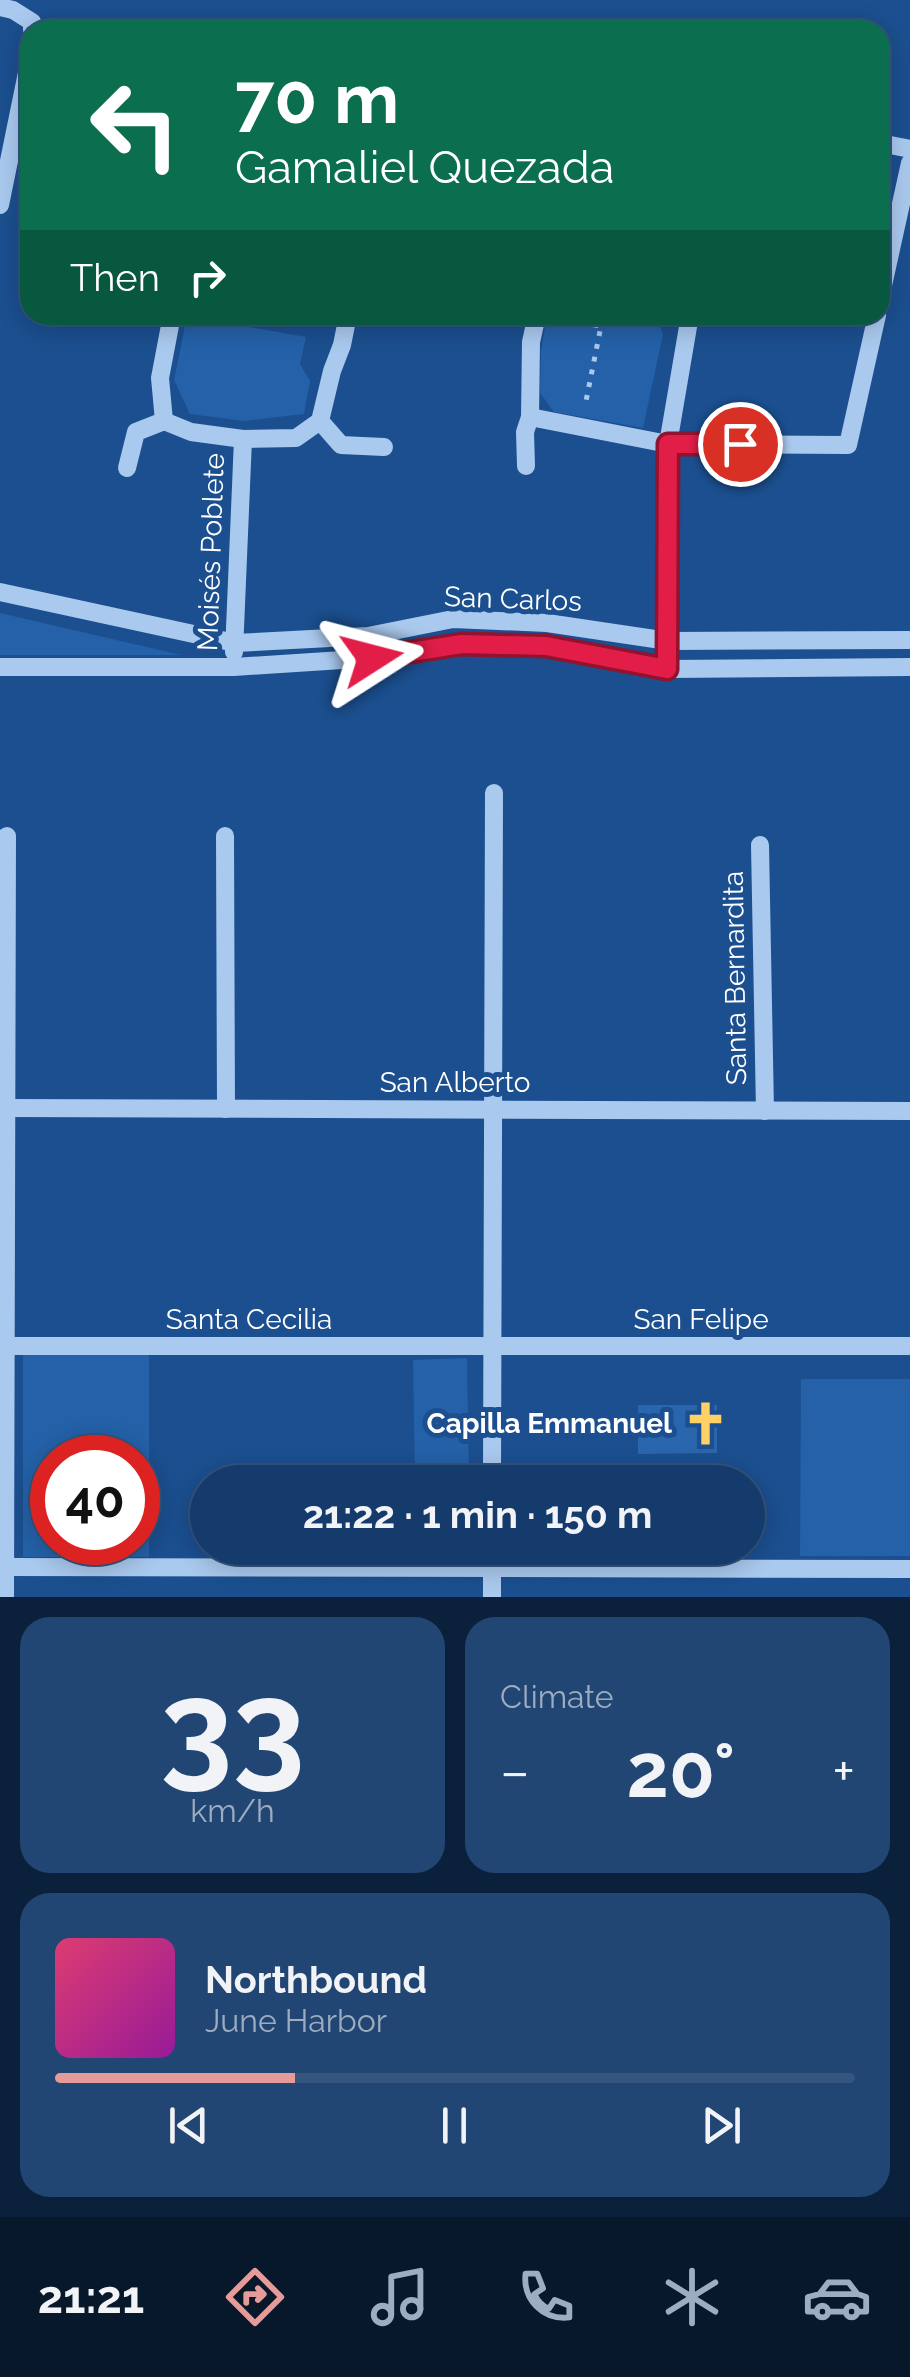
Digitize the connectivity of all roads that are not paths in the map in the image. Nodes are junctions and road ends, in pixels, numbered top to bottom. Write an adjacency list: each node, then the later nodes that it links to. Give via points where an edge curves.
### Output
1 (0, 7): 2 (street)
2 (29, 20)
3 (20, 107): 5 (street)
4 (910, 163): 6 (street)
5 (0, 205)
6 (890, 254)
7 (170, 325): 13 (street, via 160,378)
8 (346, 325): 14 (street)
9 (535, 325): 12 (street)
10 (688, 325): 16 (street)
11 (874, 325): 16 (street, via 848,445)
12 (530, 417): 16 (street); 18 (street)
13 (164, 422): 15 (street, Moisés Poblete); 19 (street, via 136,432)
14 (320, 422): 15 (street, Moisés Poblete, via 296,438); 17 (street, via 341,445)
15 (243, 438): 23 (street, Moisés Poblete)
16 (668, 444): 22 (street)
17 (384, 447)
18 (526, 466)
19 (127, 468)
20 (0, 592): 23 (street, San Carlos)
21 (910, 640): 22 (street, San Carlos)
22 (668, 641): 23 (street, San Carlos, via 547,623 453,619 368,636); 27 (street)
23 (235, 643): 25 (street, Moisés Poblete)
24 (0, 667): 25 (street, San Carlos)
25 (234, 667): 27 (street, San Carlos, via 462,644 546,646)
26 (910, 668): 27 (street, San Carlos)
27 (667, 669)
28 (494, 793): 34 (street)
29 (7, 836): 32 (street)
30 (225, 836): 33 (street)
31 (760, 845): 35 (street, Santa Bernardita)
32 (3, 1108): 33 (street, San Alberto); 37 (street)
33 (226, 1109): 34 (street, San Alberto)
34 (494, 1110): 35 (street, San Alberto); 39 (street)
35 (765, 1110): 36 (street, San Alberto)
36 (910, 1111)
37 (6, 1346): 39 (street, Santa Cecilia); 41 (street)
38 (910, 1346): 39 (street, San Felipe)
39 (493, 1347): 40 (street)
40 (492, 1465)
41 (5, 1567): 42 (street); 44 (street)
42 (492, 1568): 43 (street); 45 (street)
43 (910, 1569)
44 (5, 1597)
45 (492, 1597)

